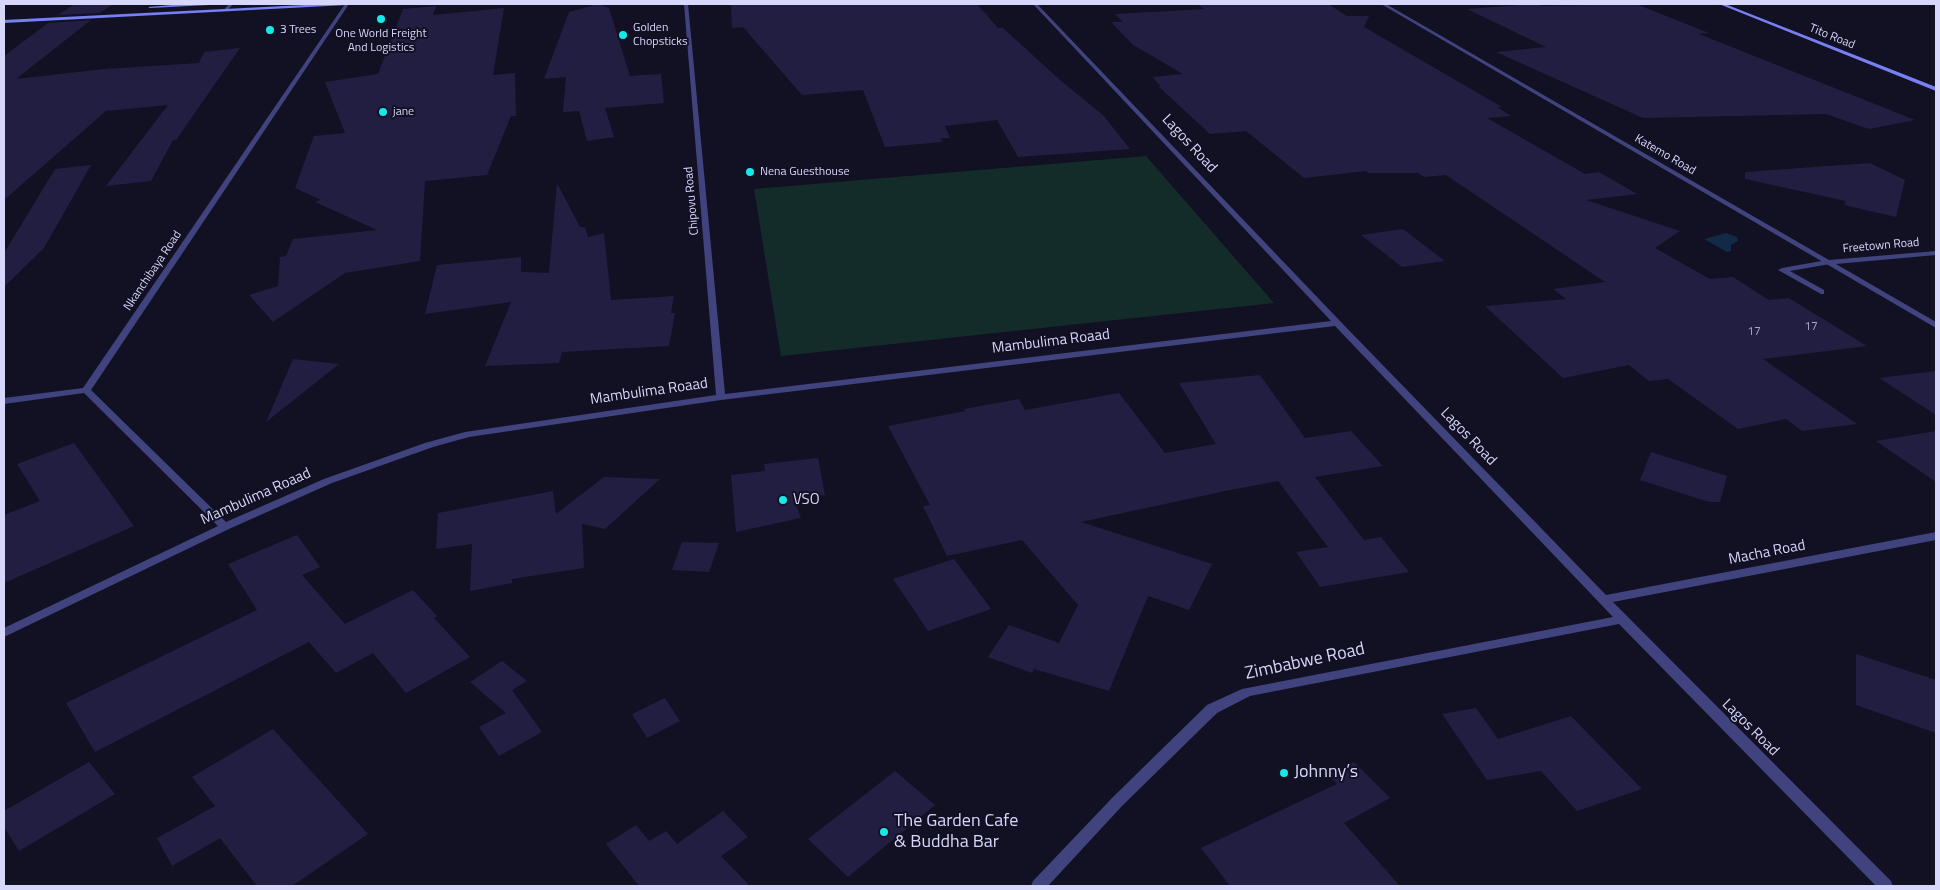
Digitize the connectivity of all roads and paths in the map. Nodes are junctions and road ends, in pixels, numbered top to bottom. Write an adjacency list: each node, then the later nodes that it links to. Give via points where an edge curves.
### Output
1 (209, 4): 8 (main road)
2 (231, 4): 9 (street)
3 (347, 4): 9 (main road); 19 (street, Nkanchibaya Road)
4 (686, 4): 20 (street, Chipovu Road)
5 (1035, 4): 17 (street, Lagos Road)
6 (1383, 4): 15 (street, Katemo Road)
7 (1721, 4): 13 (main road, Tito Road)
8 (141, 8)
9 (225, 10): 12 (main road)
10 (53, 13): 11 (main road)
11 (4, 16)
12 (4, 22)
13 (1936, 89)
14 (1936, 253): 15 (street, Freetown Road)
15 (1827, 262): 16 (street, Freetown Road, via 1782,270); 18 (street, Katemo Road)
16 (1820, 292)
17 (1337, 323): 20 (street, Mambulima Roaad); 24 (street, Lagos Road)
18 (1936, 325)
19 (86, 390): 21 (street); 22 (street)
20 (721, 396): 22 (street, Mambulima Roaad, via 468,434 328,481)
21 (4, 401)
22 (225, 527): 26 (street, Mambulima Roaad)
23 (1936, 536): 24 (street, Macha Road)
24 (1604, 600): 25 (street, Lagos Road)
25 (1622, 619): 27 (street, Zimbabwe Road, via 1247,692 1212,710 1117,802); 28 (street, Lagos Road)
26 (4, 633)
27 (1038, 886)
28 (1886, 886)

